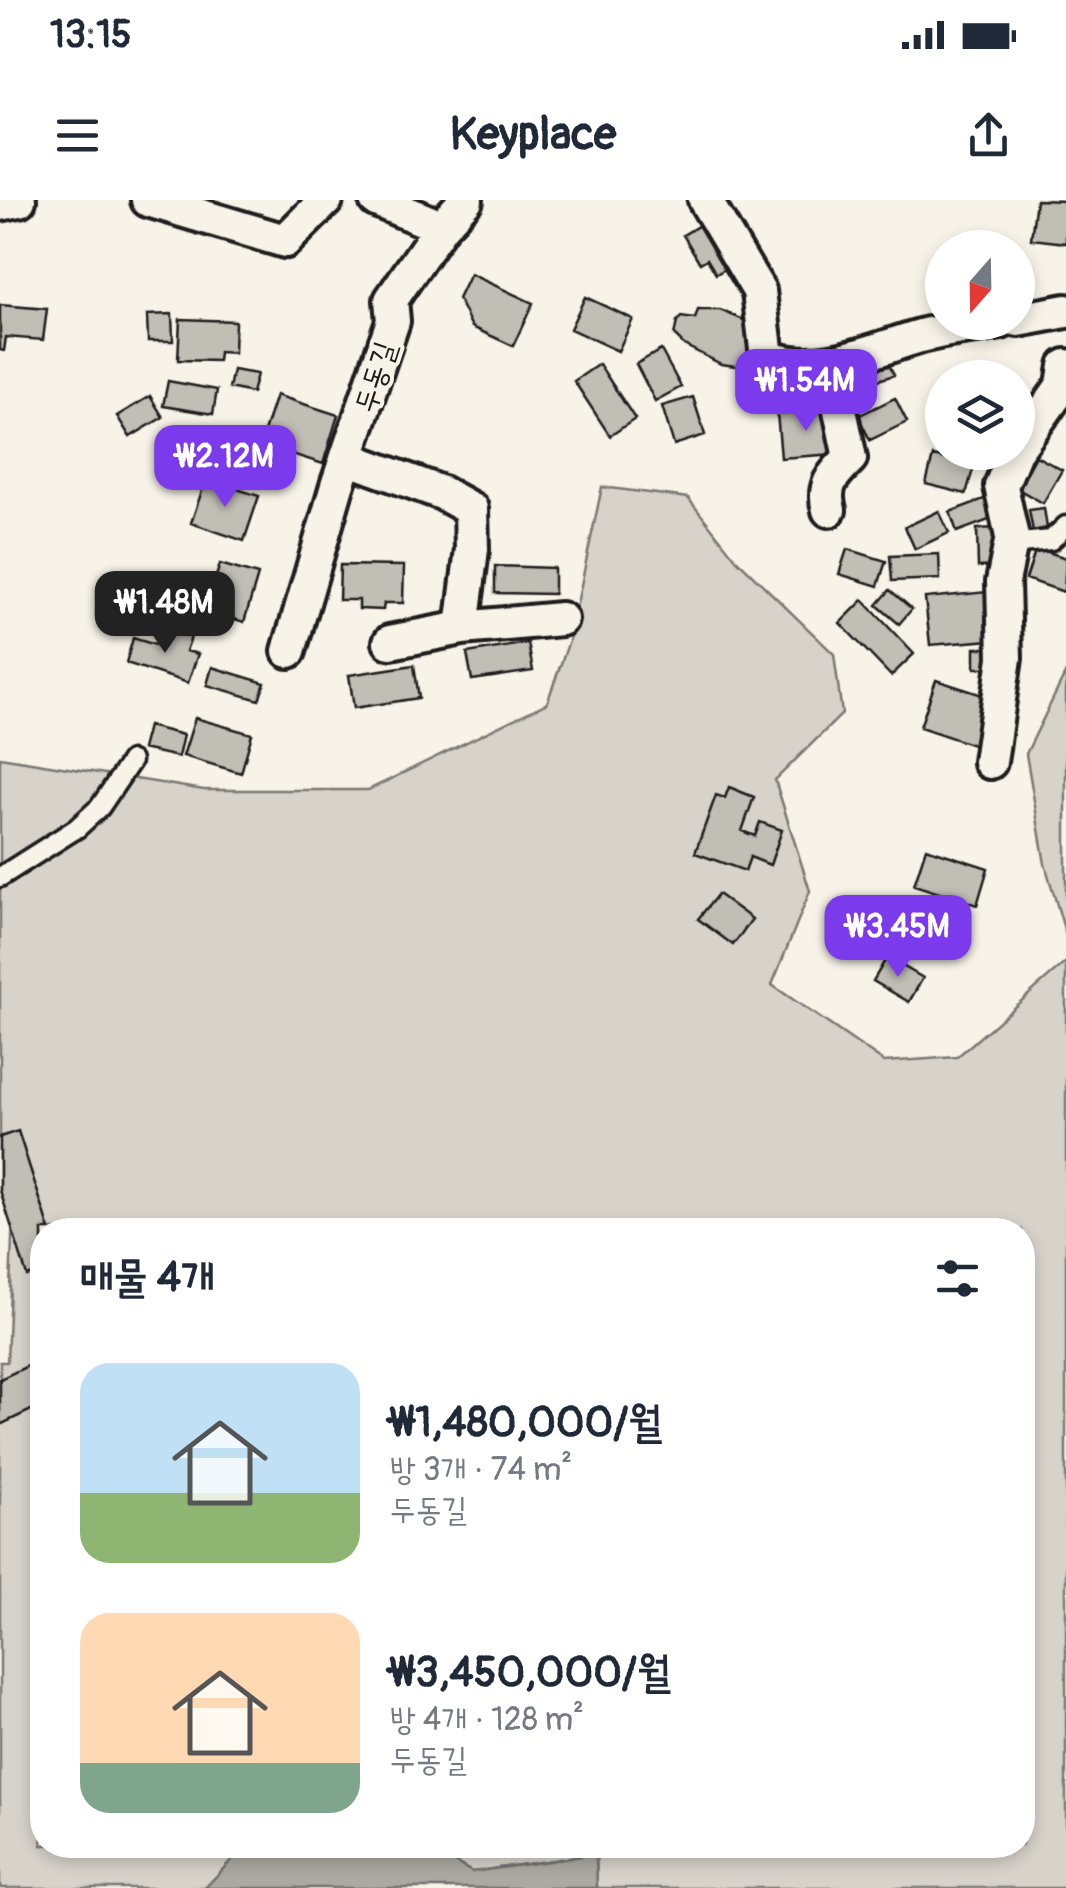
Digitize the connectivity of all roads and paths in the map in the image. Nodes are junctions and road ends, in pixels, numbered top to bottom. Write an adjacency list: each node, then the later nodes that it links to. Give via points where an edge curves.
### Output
1 (148, 200): 2 (street, via 285,241)
2 (326, 200)
3 (376, 200): 6 (street)
4 (466, 200): 6 (street, 두동길)
5 (704, 200): 10 (street, via 759,290 766,357 789,365)
6 (441, 228): 13 (street, 두동길, via 391,300 393,322)
7 (1066, 311): 8 (street)
8 (1035, 317)
9 (925, 335): 10 (street)
10 (830, 362): 15 (street, via 850,458 830,478)
11 (1066, 366): 12 (street, via 1063,385)
12 (1035, 424)
13 (347, 458): 19 (street, via 471,509); 21 (street, 두동길)
14 (1008, 470): 17 (street, via 1001,486)
15 (828, 510)
16 (1066, 526): 17 (lane, via 1051,540)
17 (1011, 544): 23 (street)
18 (561, 620): 19 (street)
19 (462, 628): 20 (street)
20 (390, 642)
21 (289, 650)
22 (131, 762): 24 (lane, via 77,828)
23 (990, 762)
24 (0, 877)

